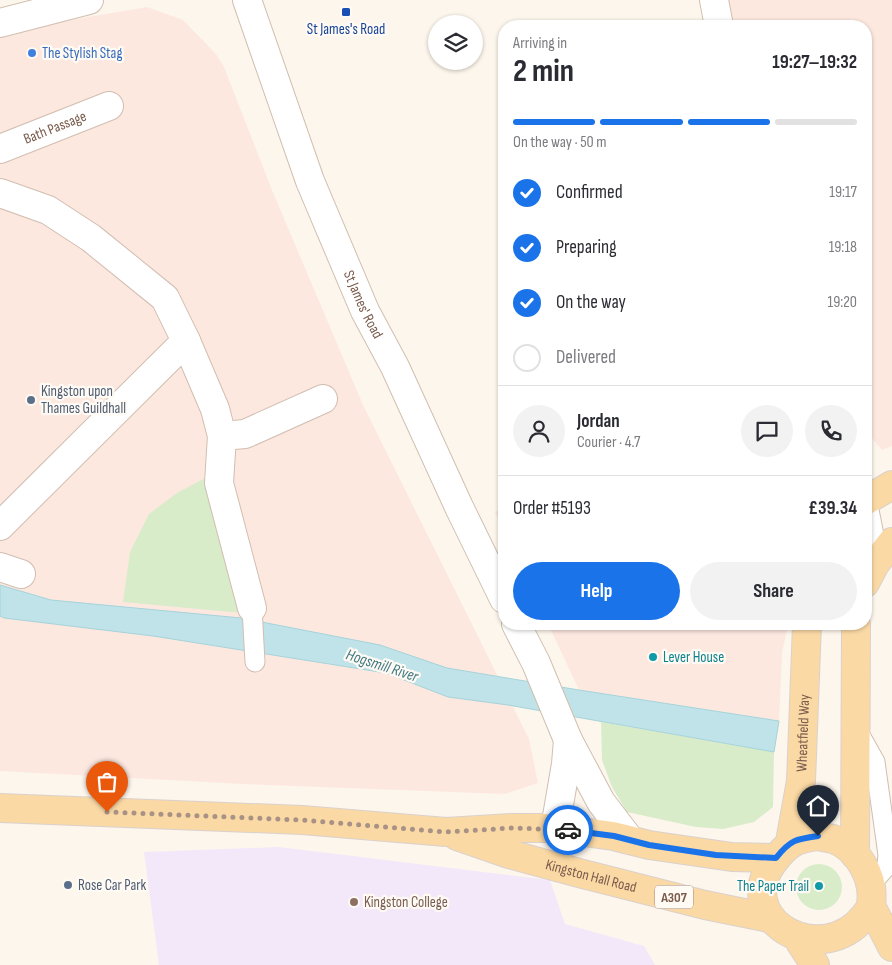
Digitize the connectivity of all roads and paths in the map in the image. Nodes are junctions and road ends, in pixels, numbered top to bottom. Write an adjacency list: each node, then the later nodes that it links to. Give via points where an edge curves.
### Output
1 (89, 0): 5 (street)
2 (247, 0): 17 (street, St James' Road, via 310,181 361,302)
3 (714, 0): 4 (street)
4 (718, 20)
5 (0, 23)
6 (109, 106): 7 (street, Bath Passage)
7 (0, 149)
8 (0, 193): 9 (street, via 48,210 91,238 165,298)
9 (186, 341): 11 (street, via 215,409); 14 (street)
10 (323, 400): 11 (street, via 245,434)
11 (222, 436): 18 (street, via 219,483)
12 (892, 485): 13 (main road)
13 (872, 498)
14 (0, 526)
15 (892, 542): 16 (main road)
16 (872, 571)
17 (498, 587)
18 (252, 608): 22 (lane)
19 (519, 630): 24 (street)
20 (807, 630): 29 (main road, Wheatfield Way, via 801,781)
21 (856, 630): 23 (main road)
22 (255, 659)
23 (854, 724): 30 (main road); 31 (lane, via 875,762 888,855 887,866)
24 (566, 737): 26 (street, via 566,764); 28 (street, via 601,802)
25 (0, 808): 27 (main road, Kingston Hall Road / A307, via 302,820)
26 (555, 828): 27 (main road, Kingston Hall Road / A307); 28 (main road, Kingston Hall Road / A307)
27 (446, 832): 32 (main road, Kingston Hall Road / A307, via 579,874)
28 (630, 840): 29 (main road, Kingston Hall Road / A307, via 732,857)
29 (783, 850): 30 (main road, via 804,838 818,836 833,839); 32 (main road, via 768,869 763,882 762,894)
30 (855, 855): 31 (main road, via 864,866)
31 (871, 895): 33 (main road, via 855,927 837,938 819,943); 34 (main road)
32 (769, 918): 33 (main road, via 788,937)
33 (800, 942): 35 (main road)
34 (892, 947)
35 (815, 965)

